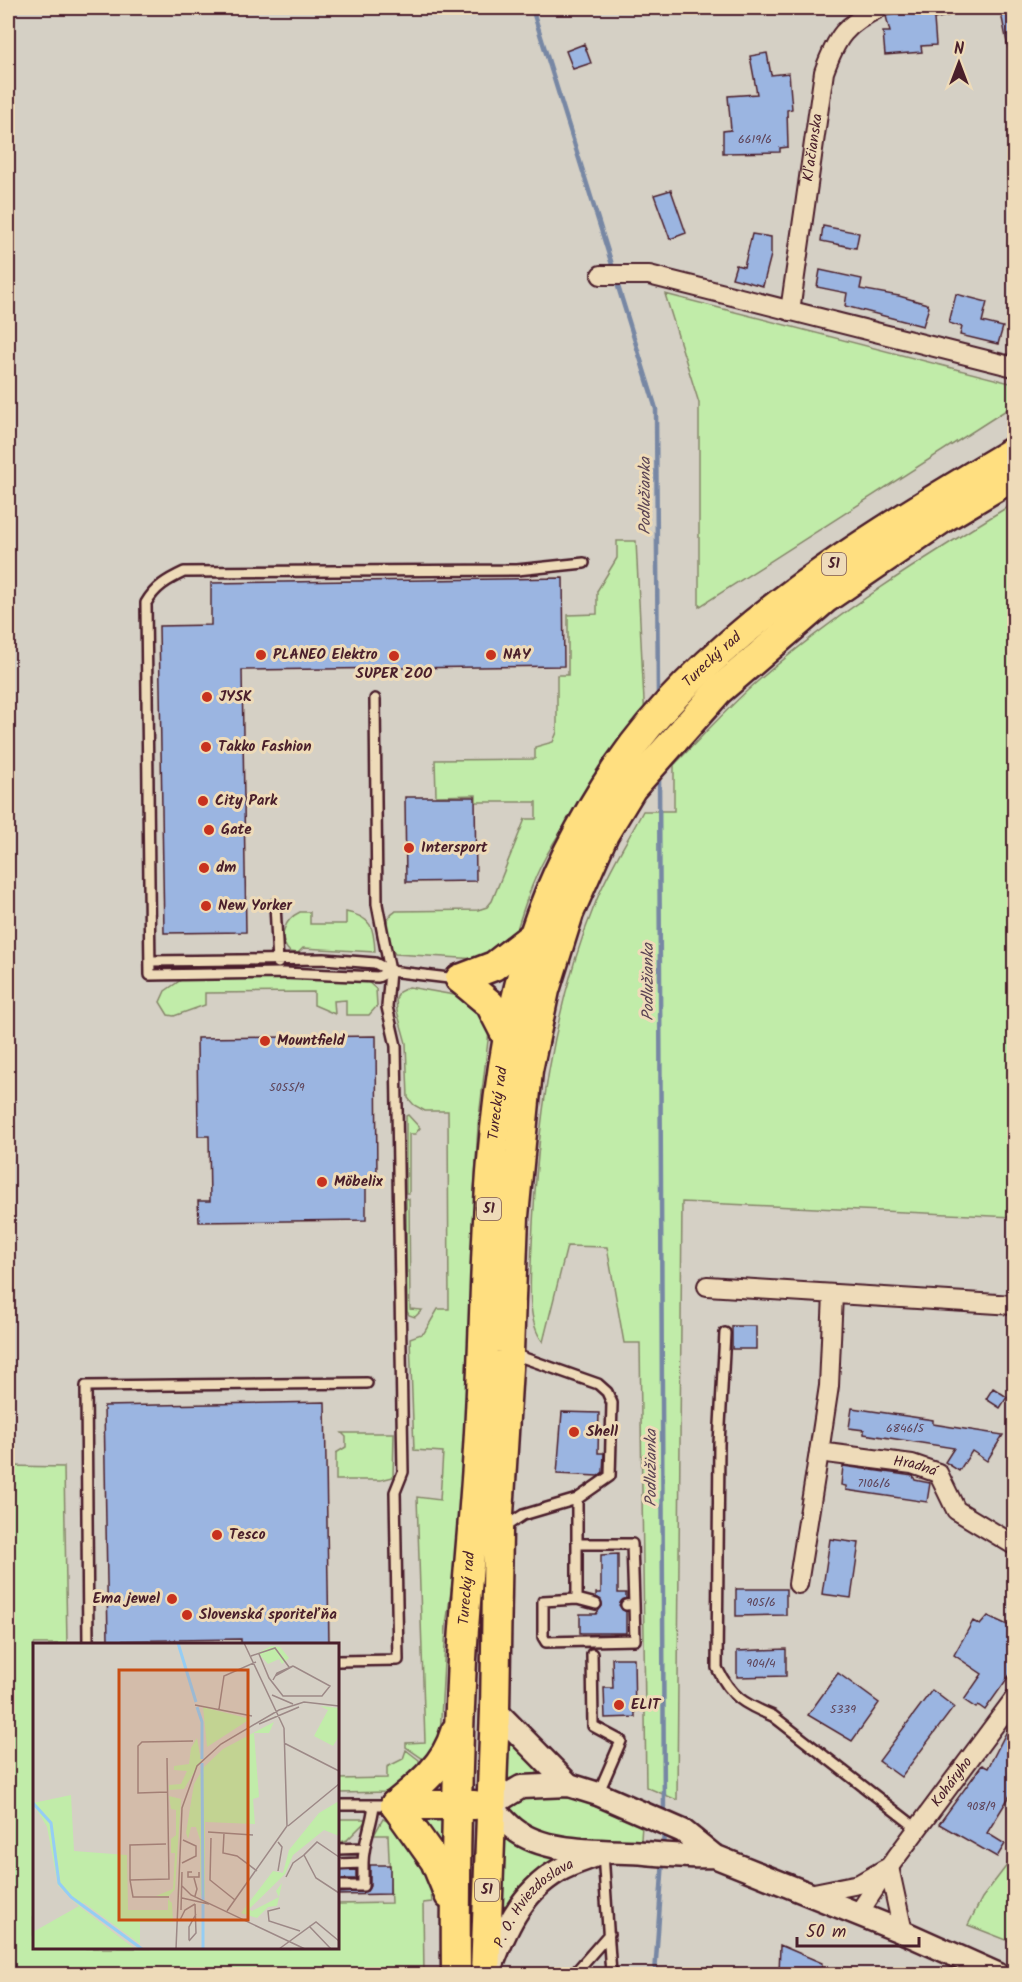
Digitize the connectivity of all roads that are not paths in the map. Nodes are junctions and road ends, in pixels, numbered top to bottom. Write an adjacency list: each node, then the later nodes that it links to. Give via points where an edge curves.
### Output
1 (879, 8): 3 (street, Kľačianska, via 856,19 834,43 824,72)
2 (601, 275): 3 (street, via 649,275)
3 (790, 311): 4 (street)
4 (1014, 367)
5 (1014, 451): 10 (main road, Turecký rad / 51, via 804,585 726,647 672,701 621,763 579,831)
6 (1014, 476): 17 (main road, Turecký rad / 51, via 945,517 825,599 729,680 675,736 618,808)
7 (584, 563): 12 (lane, via 517,570 184,572 164,582 146,603)
8 (375, 699): 14 (lane, via 377,904)
9 (275, 904): 11 (lane)
10 (534, 935): 13 (main road); 17 (main road, Turecký rad / 51)
11 (276, 959): 12 (lane); 14 (lane, via 375,963); 15 (lane)
12 (150, 961): 15 (lane, via 150,975)
13 (495, 966): 16 (main road); 17 (main road)
14 (390, 970): 15 (lane, via 378,977); 16 (lane); 35 (lane, via 387,1007 396,1046 403,1472 395,1492 398,1660)
15 (284, 973)
16 (460, 980): 17 (main road); 18 (main road, via 490,1004)
17 (533, 987): 18 (main road, Turecký rad / 51); 23 (main road, Turecký rad / 51, via 514,1216)
18 (508, 1039): 38 (main road, Turecký rad / 51, via 490,1198)
19 (707, 1286): 20 (street)
20 (833, 1294): 21 (street); 25 (street, via 829,1386)
21 (1014, 1305)
22 (724, 1333): 45 (lane, via 717,1668 727,1690 749,1706 773,1716)
23 (509, 1352): 26 (lane, via 598,1384 607,1392 612,1403 610,1476); 27 (main road, Turecký rad / 51)
24 (367, 1383): 33 (lane, via 86,1386)
25 (819, 1452): 29 (street, Hradná, via 912,1464 938,1473 956,1510); 30 (street)
26 (577, 1499): 27 (lane, via 523,1515); 28 (lane)
27 (498, 1530): 37 (main road, Turecký rad / 51)
28 (577, 1544): 31 (lane); 31 (lane, via 632,1545 630,1605 635,1640 546,1642 543,1601)
29 (1014, 1545)
30 (798, 1584)
31 (577, 1599): 32 (lane)
32 (596, 1604)
33 (88, 1643)
34 (592, 1654): 40 (lane, via 593,1725 621,1741)
35 (339, 1661)
36 (1014, 1699): 45 (street, Koháryho)
37 (495, 1710): 39 (street, P. O. Hviezdoslava); 44 (main road, Turecký rad / 51)
38 (460, 1715): 41 (main road, Turecký rad / 51); 43 (main road, via 446,1755 421,1784)
39 (569, 1785): 40 (street, P. O. Hviezdoslava); 44 (street, P. O. Hviezdoslava, via 521,1787)
40 (598, 1794): 49 (street, P. O. Hviezdoslava, via 683,1832)
41 (456, 1804): 43 (main road); 44 (main road); 56 (main road, Turecký rad / 51)
42 (339, 1805): 43 (lane)
43 (385, 1805): 46 (lane); 56 (main road, via 435,1861)
44 (491, 1805): 48 (street, P. O. Hviezdoslava, via 514,1830 536,1840); 60 (main road, Turecký rad / 51)
45 (918, 1829): 52 (street, Koháryho)
46 (363, 1848): 47 (lane); 50 (lane)
47 (339, 1849)
48 (603, 1853): 49 (street, P. O. Hviezdoslava); 58 (lane); 60 (street, P. O. Hviezdoslava, via 560,1870 521,1903)
49 (714, 1856): 54 (street, P. O. Hviezdoslava)
50 (363, 1863): 51 (lane); 53 (lane, via 363,1886)
51 (339, 1864)
52 (889, 1867): 54 (street, Koháryho, via 859,1884); 55 (street, Koháryho); 57 (street)
53 (339, 1886)
54 (809, 1894): 55 (street, P. O. Hviezdoslava)
55 (858, 1914): 57 (street, P. O. Hviezdoslava)
56 (455, 1915): 59 (main road, Turecký rad / 51)
57 (903, 1932): 63 (street, P. O. Hviezdoslava)
58 (609, 1934): 61 (lane); 62 (lane)
59 (456, 1974)
60 (486, 1974)
61 (574, 1974)
62 (611, 1974)
63 (997, 1974)

